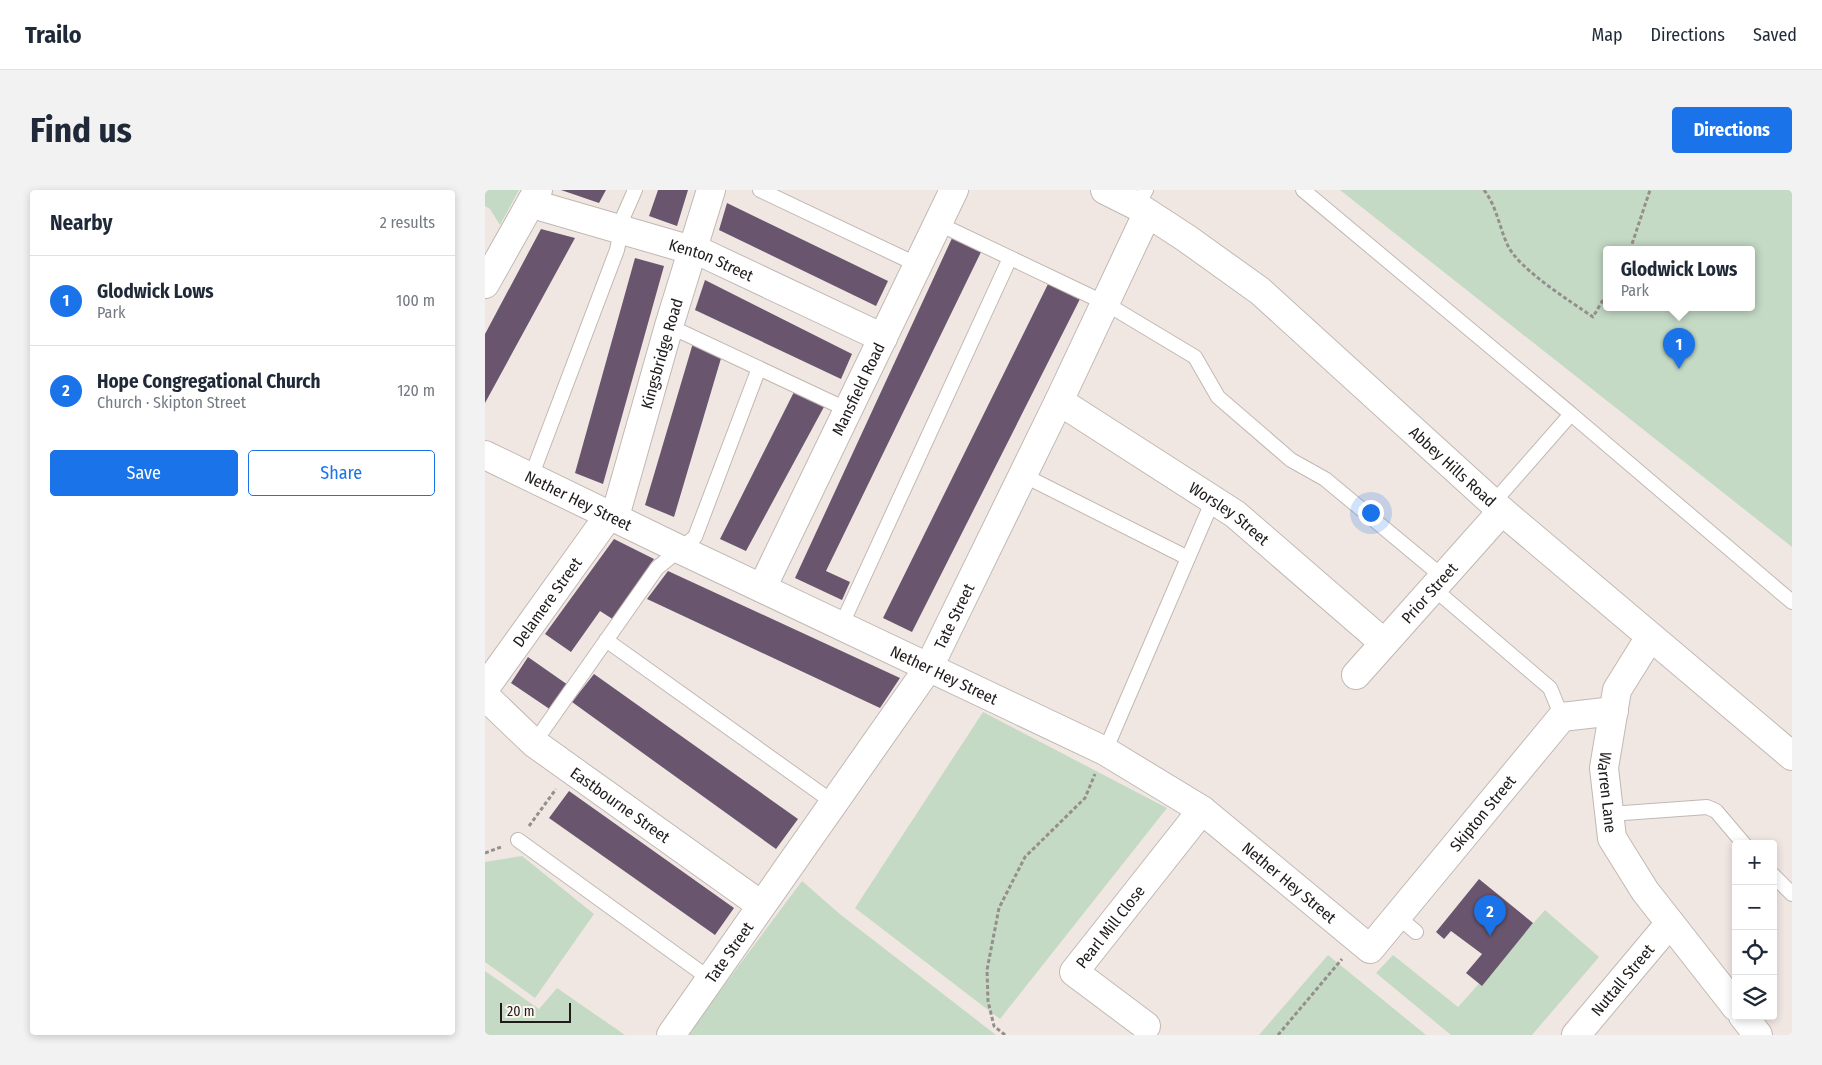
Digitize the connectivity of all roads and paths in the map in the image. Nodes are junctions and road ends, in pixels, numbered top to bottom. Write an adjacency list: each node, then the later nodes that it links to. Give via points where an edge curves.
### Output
1 (635, 190): 12 (lane)
2 (711, 190): 14 (street, Kingsbridge Road)
3 (760, 190): 16 (lane)
4 (954, 190): 11 (street, Mansfield Road)
5 (1105, 190): 10 (street, Abbey Hills Road)
6 (1303, 190): 25 (lane)
7 (1484, 190): 18 (path, via 1509,247 1523,265 1593,317)
8 (1650, 190): 13 (path)
9 (535, 195): 12 (street, Kenton Street, via 543,207); 17 (street)
10 (1143, 203): 19 (street, Tate Street); 30 (street, Abbey Hills Road, via 1260,291)
11 (939, 224): 15 (lane); 16 (street, Mansfield Road)
12 (621, 230): 14 (street, Kenton Street); 28 (lane, via 617,250)
13 (1631, 246)
14 (692, 250): 20 (street, Kingsbridge Road); 21 (street, Kenton Street)
15 (1010, 258): 19 (lane); 37 (lane)
16 (918, 265): 21 (street, Mansfield Road)
17 (485, 284)
18 (1603, 300)
19 (1105, 303): 23 (street, Tate Street); 34 (lane, via 1195,357 1218,397 1291,460 1325,479)
20 (669, 326): 22 (lane); 31 (street, Kingsbridge Road, via 618,506)
21 (883, 338): 24 (street, Mansfield Road)
22 (759, 368): 24 (lane); 32 (lane, via 695,537)
23 (1059, 402): 27 (street, Tate Street); 29 (street, Worsley Street)
24 (848, 410): 35 (street, Mansfield Road)
25 (1571, 414): 30 (lane); 36 (lane)
26 (485, 455): 28 (street, Nether Hey Street)
27 (1023, 475): 33 (lane); 41 (street, Tate Street)
28 (531, 477): 31 (street, Nether Hey Street)
29 (1213, 500): 33 (lane); 40 (street, Worsley Street, via 1235,514)
30 (1497, 507): 34 (street, Prior Street); 38 (street, Abbey Hills Road)
31 (611, 516): 32 (street, Nether Hey Street); 43 (street, Delamere Street)
32 (679, 549): 35 (street, Nether Hey Street); 39 (lane, via 657,568)
33 (1188, 558): 48 (lane)
34 (1438, 583): 40 (street, Prior Street); 46 (lane, via 1550,688)
35 (762, 588): 37 (street, Nether Hey Street)
36 (1792, 602)
37 (841, 626): 41 (street, Nether Hey Street)
38 (1650, 637): 45 (street, Warren Lane, via 1617,690); 49 (street, Abbey Hills Road)
39 (606, 640): 47 (lane); 51 (lane)
40 (1384, 643): 42 (street, Prior Street)
41 (929, 667): 48 (street, Nether Hey Street); 51 (street, Tate Street)
42 (1356, 675)
43 (485, 688)
44 (485, 696): 47 (street, Eastbourne Street)
45 (1613, 710): 46 (street); 53 (street, Warren Lane, via 1604,768)
46 (1561, 717): 61 (street, Skipton Street, via 1407,924)
47 (534, 743): 50 (street, Eastbourne Street)
48 (1105, 751): 52 (street, Nether Hey Street); 67 (path, via 1085,798 1025,857 999,908 987,970 987,993 994,1026)
49 (1792, 756)
50 (571, 770): 54 (path); 59 (street, Eastbourne Street)
51 (834, 803): 59 (street, Tate Street)
52 (1202, 810): 61 (street, Nether Hey Street); 65 (street, Pearl Mill Close, via 1074,972)
53 (1610, 814): 55 (lane, via 1707,807 1716,811); 60 (street, Warren Lane, via 1612,838)
54 (518, 840): 56 (path); 62 (lane)
55 (1741, 840)
56 (485, 853)
57 (1777, 879): 58 (lane)
58 (1792, 894)
59 (761, 905): 62 (street, Tate Street)
60 (1670, 923): 63 (street, Warren Lane); 69 (street, Nuttall Street)
61 (1364, 944): 68 (path)
62 (710, 979): 66 (street, Tate Street)
63 (1732, 1002)
64 (1746, 1020): 70 (street)
65 (1146, 1026)
66 (671, 1035)
67 (1005, 1035)
68 (1277, 1035)
69 (1576, 1035)
70 (1758, 1035)

